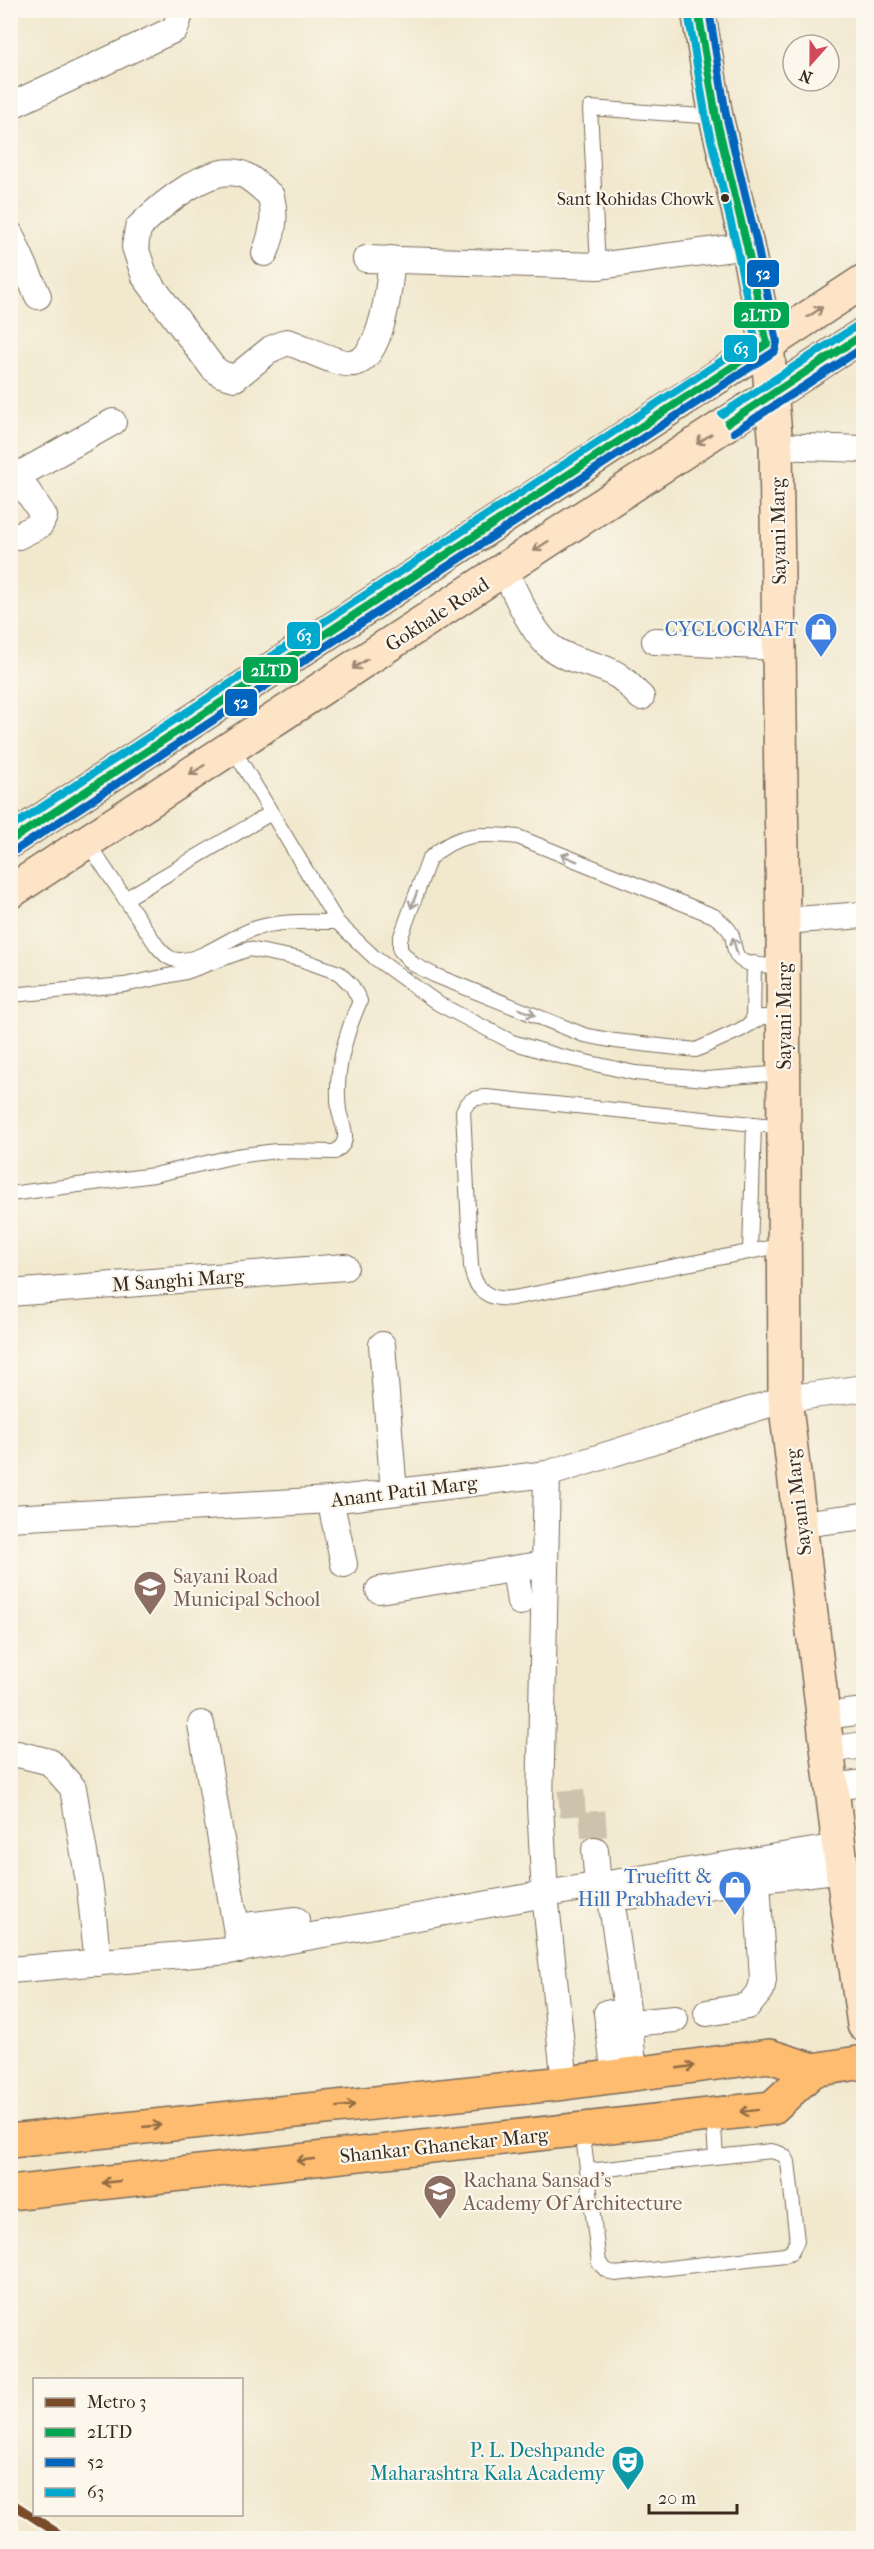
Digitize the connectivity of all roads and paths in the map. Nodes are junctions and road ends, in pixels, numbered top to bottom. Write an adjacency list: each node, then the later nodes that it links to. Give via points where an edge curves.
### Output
1 (178, 10): 3 (street, via 175,29)
2 (698, 10): 4 (main road, Sayani Marg)
3 (10, 106)
4 (716, 117): 6 (main road, Sayani Marg); 10 (lane, via 590,108)
5 (10, 234): 12 (street)
6 (747, 246): 10 (street); 14 (main road, Sayani Marg)
7 (265, 253): 9 (street, via 273,232 272,196 244,175 228,173 184,188 138,228 135,247 145,277 213,368 221,375 235,378 271,349 288,342 339,361 354,363 365,358 379,335)
8 (366, 259): 9 (street)
9 (391, 259): 10 (street)
10 (598, 266)
11 (864, 281): 14 (main road, one-way to 11)
12 (38, 296)
13 (864, 334): 15 (main road, Gokhale Road)
14 (767, 344): 15 (main road, Sayani Marg); 27 (main road)
15 (770, 395): 17 (main road, Sayani Marg); 21 (main road, Gokhale Road, one-way to 21)
16 (113, 422): 19 (street)
17 (776, 446): 18 (street); 23 (main road, Sayani Marg)
18 (864, 448)
19 (14, 478): 20 (street, via 44,516 40,525)
20 (18, 536)
21 (504, 570): 24 (street, via 537,632 551,648 618,675); 25 (main road, Gokhale Road, one-way to 25)
22 (655, 641): 23 (street)
23 (779, 647): 32 (main road, Sayani Marg)
24 (641, 697)
25 (232, 747): 26 (lane); 28 (main road, Gokhale Road, one-way to 28)
26 (271, 813): 30 (lane); 33 (lane)
27 (10, 841)
28 (87, 842): 29 (main road, Gokhale Road); 30 (lane)
29 (10, 892)
30 (125, 899): 33 (lane, via 157,946 177,961 190,959 253,929 287,922)
31 (864, 915): 32 (street)
32 (783, 921): 34 (main road, Sayani Marg)
33 (337, 922): 37 (lane, via 375,958 439,1004 512,1042 635,1073 706,1079)
34 (768, 964): 36 (main road, Sayani Marg); 36 (lane, one-way to 36, via 740,959 726,925 714,916 518,837 492,834 462,837 429,859 400,939 400,950 412,964 592,1037 696,1050)
35 (10, 995): 39 (lane, via 124,985 186,972 249,949 300,959 339,973 360,1001 345,1034 339,1071 339,1110 345,1136 343,1146 335,1152 236,1155 154,1175)
36 (769, 1019): 37 (main road, Sayani Marg)
37 (784, 1073): 38 (main road, Sayani Marg)
38 (769, 1125): 40 (main road, Sayani Marg); 41 (lane); 41 (lane, via 486,1097 467,1102 463,1111 471,1266 477,1288 489,1294 513,1298)
39 (10, 1194)
40 (785, 1245): 41 (lane); 46 (main road, Sayani Marg)
41 (750, 1251)
42 (345, 1267): 43 (street, M Sanghi Marg)
43 (10, 1293)
44 (382, 1345): 48 (street)
45 (864, 1388): 46 (street, Anant Patil Marg)
46 (785, 1399): 47 (street, Anant Patil Marg); 52 (main road, Sayani Marg)
47 (547, 1474): 48 (street, Anant Patil Marg); 54 (street)
48 (394, 1492): 49 (street, Anant Patil Marg)
49 (330, 1500): 51 (street, Anant Patil Marg); 53 (street)
50 (864, 1516): 52 (street)
51 (10, 1518)
52 (801, 1524): 59 (main road, Sayani Marg)
53 (344, 1564)
54 (545, 1564): 55 (street); 69 (street, via 550,1805)
55 (515, 1569): 56 (street); 57 (street)
56 (379, 1590)
57 (520, 1602)
58 (864, 1711): 59 (street)
59 (824, 1716): 62 (main road, Sayani Marg)
60 (201, 1724): 70 (street)
61 (864, 1745): 62 (street)
62 (828, 1750): 64 (main road, Sayani Marg)
63 (10, 1756): 71 (street, via 18,1754 50,1762 73,1788)
64 (848, 1785): 66 (main road, Sayani Marg)
65 (596, 1850): 68 (street)
66 (848, 1872): 67 (street); 68 (street); 76 (main road, Sayani Marg)
67 (757, 1880): 73 (street, via 764,1980 761,1990 748,2006); 75 (street, via 618,1897 612,1905)
68 (598, 1886): 69 (street)
69 (544, 1894): 70 (street, via 297,1925); 80 (street)
70 (239, 1938): 71 (street)
71 (98, 1963): 72 (street)
72 (10, 1970)
73 (707, 2013)
74 (675, 2019): 75 (street)
75 (615, 2021): 79 (street)
76 (864, 2025)
77 (864, 2062): 78 (main road)
78 (813, 2070): 79 (main road, one-way to 78, via 769,2056); 81 (main road, Shankar Ghanekar Marg, one-way to 81, via 772,2108)
79 (624, 2075): 80 (main road)
80 (565, 2083): 83 (main road, one-way to 80)
81 (713, 2115): 82 (main road, Shankar Ghanekar Marg); 84 (lane)
82 (582, 2129): 85 (lane); 86 (main road, Shankar Ghanekar Marg, one-way to 86)
83 (10, 2141)
84 (716, 2156): 85 (lane); 85 (lane, via 771,2151 786,2157 797,2241 791,2252 615,2274 599,2263)
85 (588, 2171)
86 (10, 2193)

